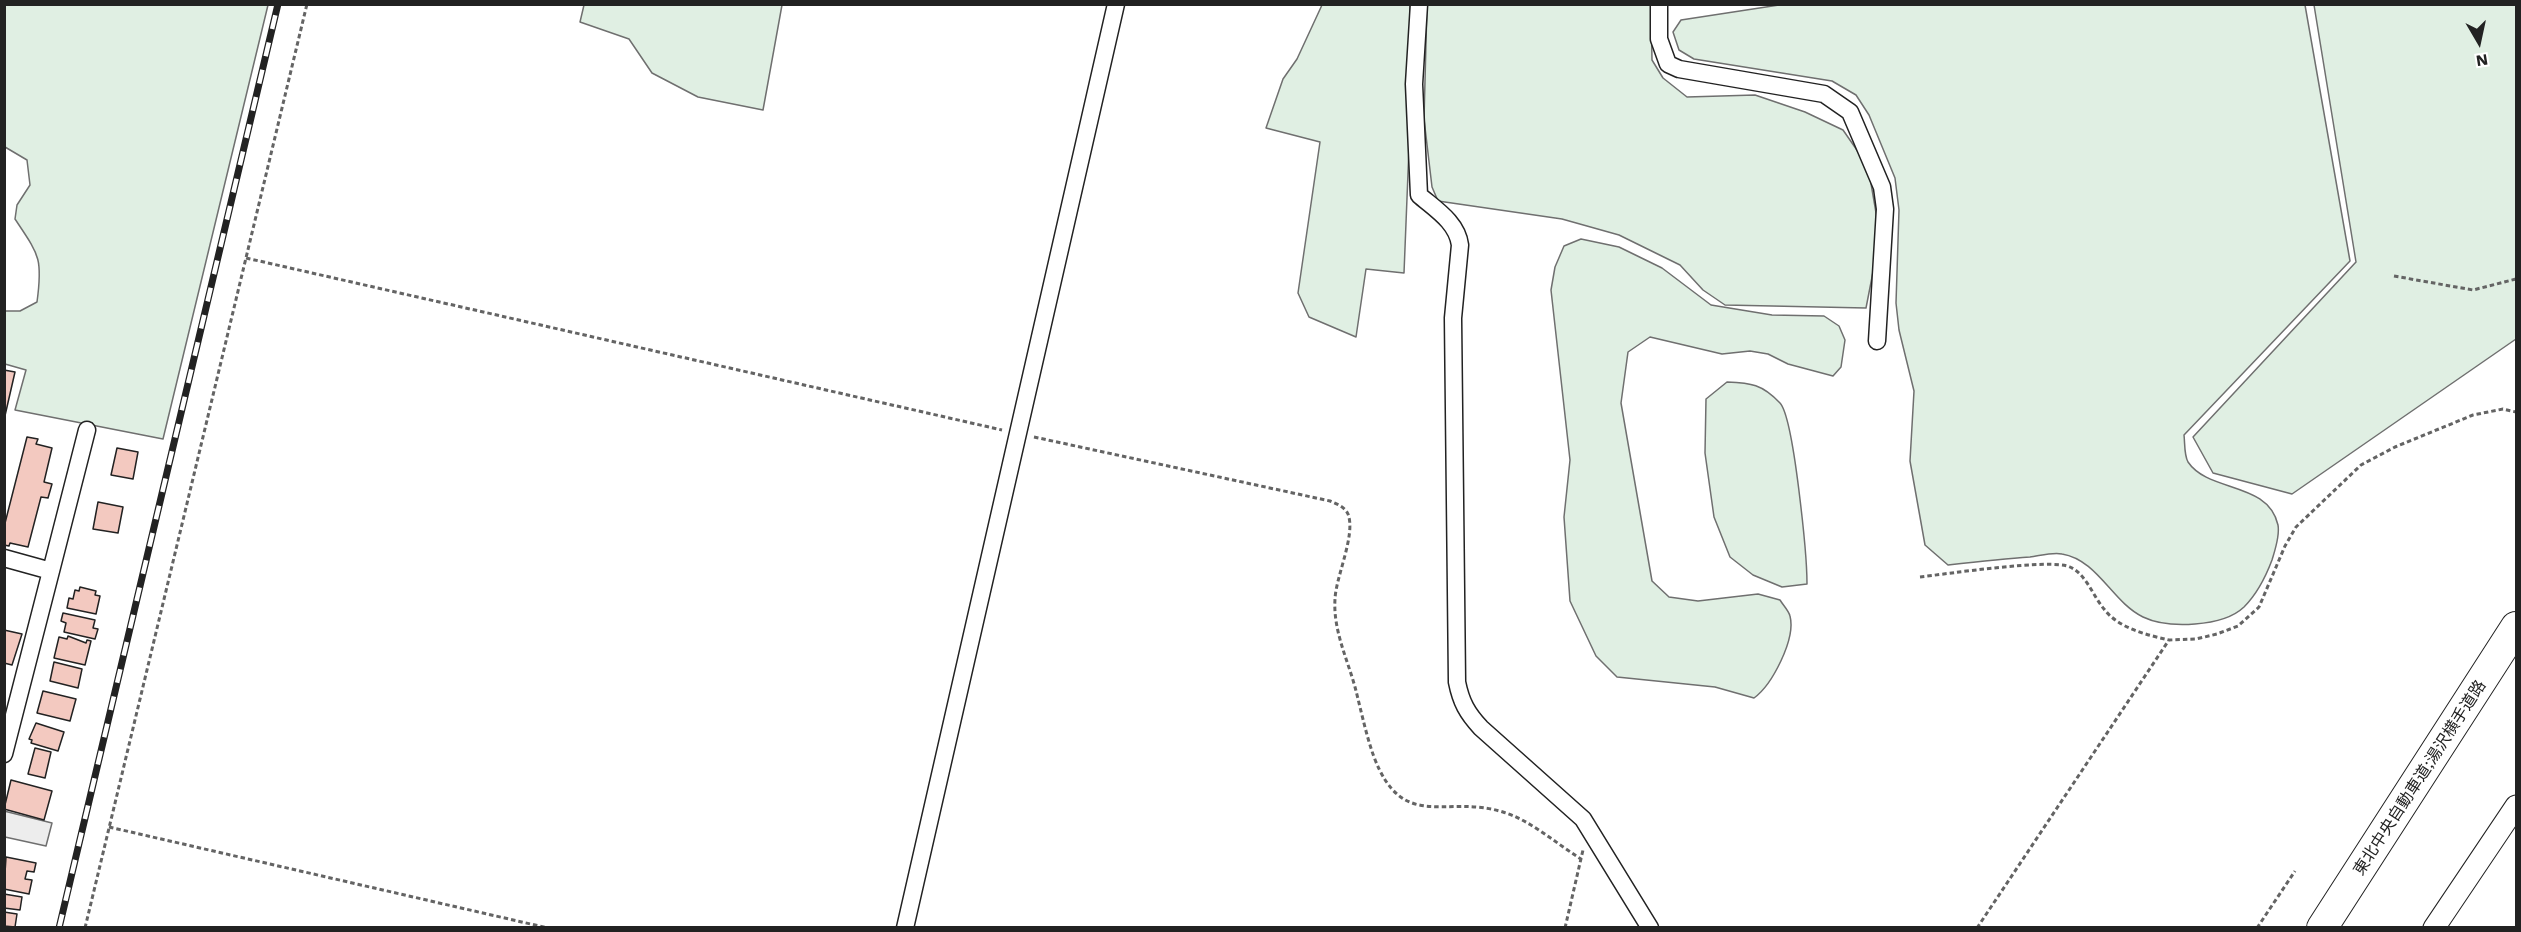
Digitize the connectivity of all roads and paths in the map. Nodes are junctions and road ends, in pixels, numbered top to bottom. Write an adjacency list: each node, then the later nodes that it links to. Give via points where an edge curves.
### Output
1 (308, 4): 5 (path)
2 (1116, 4): 11 (street)
3 (1419, 4): 20 (street, via 1414,84 1419,195 1452,224 1460,245 1453,318 1460,699 1481,728)
4 (1659, 4): 8 (street, via 1659,39 1668,64 1824,94 1850,112 1882,187 1885,209)
5 (246, 258): 11 (path); 21 (path)
6 (2394, 276): 7 (path, via 2473,290)
7 (2517, 279)
8 (1876, 341)
9 (2517, 412): 16 (path, via 2503,409 2473,415 2361,465 2296,527 2259,607 2238,626 2217,634)
10 (87, 430): 13 (street)
11 (1018, 433): 22 (path, via 1330,501 1341,507 1347,513 1349,533 1335,597 1336,624 1374,756 1392,790 1405,802 1423,806 1504,812); 26 (street)
12 (4, 558): 13 (street)
13 (51, 571): 17 (street)
14 (1920, 577): 16 (path, via 2048,564 2069,566 2082,576 2116,621)
15 (2517, 627): 31 (highway, 東北中央自動車道;湯沢横手道路)
16 (2169, 640): 29 (path)
17 (11, 695): 18 (street)
18 (4, 754)
19 (2517, 806): 32 (street)
20 (1588, 825): 22 (path); 28 (street)
21 (109, 827): 24 (path); 25 (path)
22 (1581, 859): 27 (path)
23 (2295, 871): 30 (path)
24 (85, 927)
25 (548, 927)
26 (905, 927)
27 (1565, 927)
28 (1650, 927)
29 (1977, 927)
30 (2256, 927)
31 (2322, 927)
32 (2434, 927)

